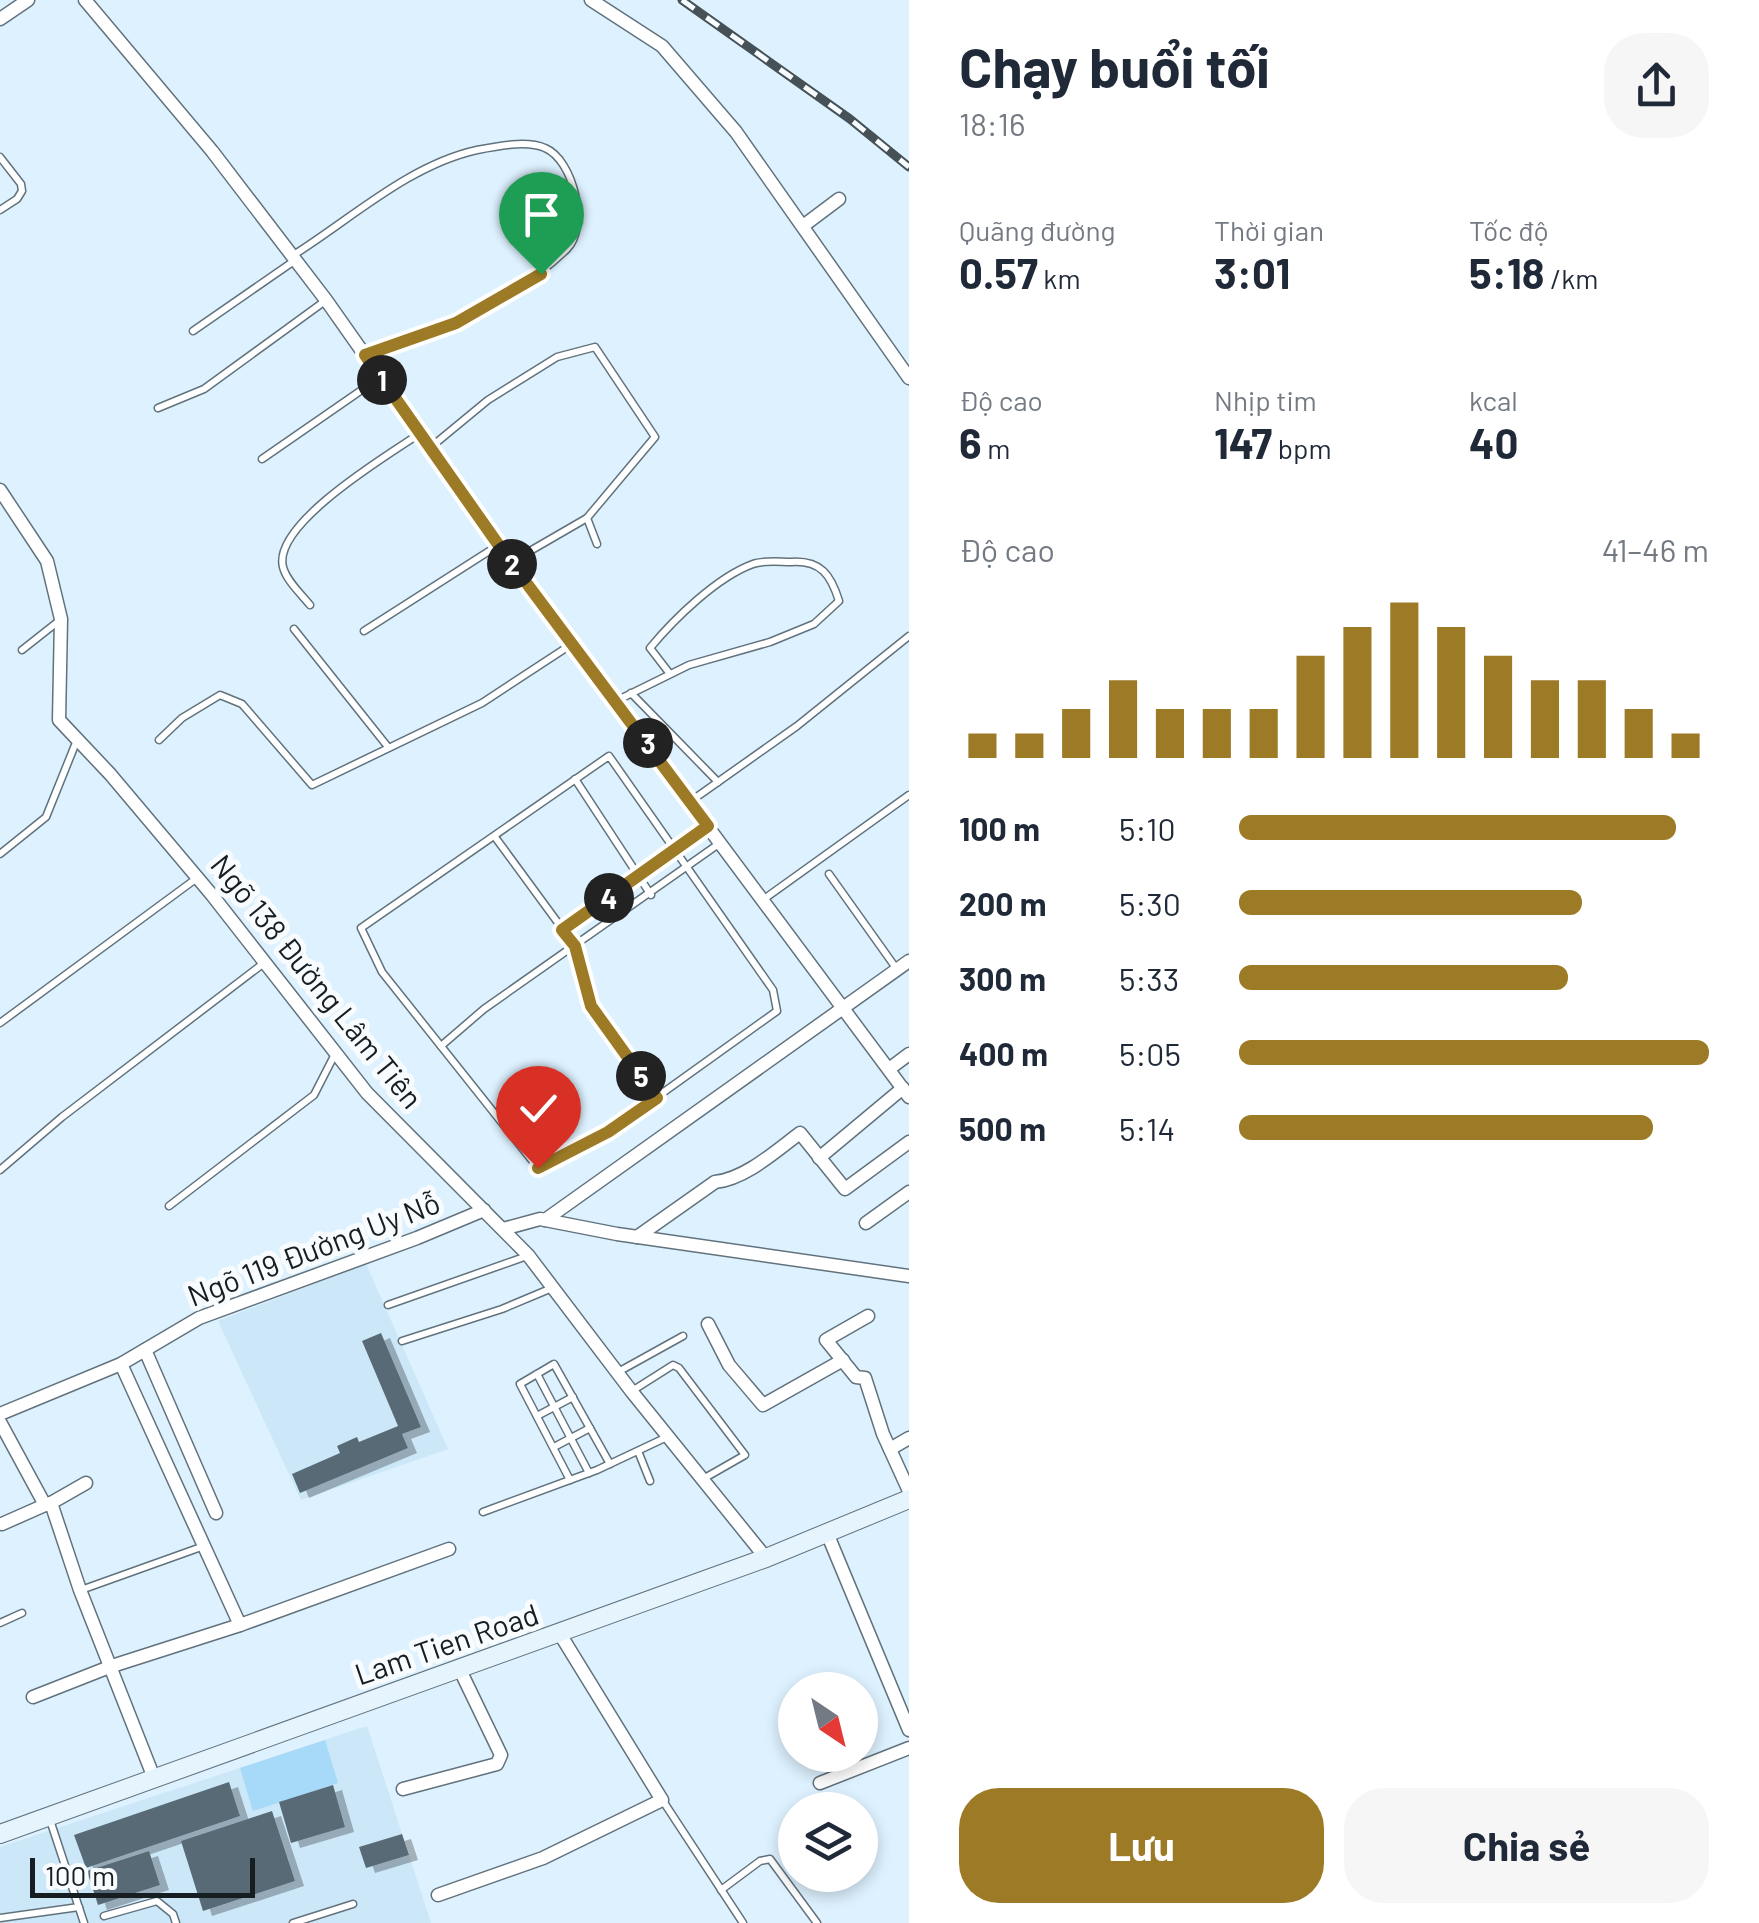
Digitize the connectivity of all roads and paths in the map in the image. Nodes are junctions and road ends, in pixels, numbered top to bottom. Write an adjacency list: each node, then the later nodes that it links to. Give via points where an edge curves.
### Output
1 (28, 0): 4 (street)
2 (85, 0): 9 (street)
3 (591, 0): 8 (street, via 662,46 736,132)
4 (0, 19)
5 (0, 156): 7 (lane, via 22,191)
6 (839, 199): 8 (street)
7 (0, 210)
8 (803, 226): 14 (street)
9 (294, 258): 10 (street); 11 (lane); 12 (lane, via 431,165 528,144 548,149 563,164 578,218 572,244 541,274 456,323)
10 (326, 300): 12 (street); 15 (lane, via 204,389)
11 (192, 331)
12 (365, 355): 13 (street)
13 (380, 377): 16 (street); 18 (lane)
14 (909, 378)
15 (158, 408)
16 (420, 433): 17 (street); 24 (lane, via 320,504 286,545 284,571)
17 (430, 448): 20 (lane, via 515,382 557,357 595,347 655,438); 22 (street)
18 (262, 460)
19 (0, 490): 25 (street, Ngõ 138 Đường Lâm Tiên, via 48,561)
20 (586, 518): 21 (lane); 23 (lane)
21 (597, 544)
22 (498, 545): 23 (street); 27 (lane)
23 (510, 562): 29 (street)
24 (310, 605)
25 (61, 619): 30 (lane); 34 (street, Ngõ 138 Đường Lâm Tiên, via 59,720)
26 (294, 629): 36 (lane)
27 (364, 631)
28 (909, 636): 38 (lane)
29 (573, 644): 33 (street); 36 (lane, via 482,703)
30 (22, 650)
31 (670, 674): 31 (lane, via 814,624 838,602 832,578 808,561 754,564 717,586 650,648); 32 (lane)
32 (631, 694): 33 (lane); 38 (lane)
33 (616, 701): 40 (street)
34 (77, 739): 45 (lane, via 46,817); 48 (street, Ngõ 138 Đường Lâm Tiên)
35 (159, 740): 36 (lane, via 220,695 242,704 312,785)
36 (388, 747)
37 (575, 779): 42 (lane); 44 (lane, via 609,756); 49 (lane)
38 (718, 782): 40 (lane)
39 (909, 795): 51 (lane)
40 (691, 801): 41 (street)
41 (708, 826): 43 (street); 44 (lane)
42 (495, 837): 52 (lane); 58 (lane, via 361,928 382,972)
43 (721, 842): 46 (lane); 51 (street)
44 (676, 848): 46 (lane); 49 (lane)
45 (0, 854)
46 (688, 867): 50 (lane); 63 (lane, via 773,990 777,1011)
47 (829, 874): 55 (lane)
48 (198, 878): 54 (street, Ngõ 138 Đường Lâm Tiên); 57 (lane)
49 (638, 878): 50 (lane); 52 (lane)
50 (651, 895): 53 (lane)
51 (763, 900): 56 (street)
52 (562, 930): 53 (lane)
53 (575, 946): 58 (lane); 63 (lane, via 591,1006)
54 (264, 962): 59 (street, Ngõ 138 Đường Lâm Tiên); 66 (lane)
55 (903, 965): 56 (street)
56 (842, 1009): 61 (street); 70 (street)
57 (0, 1023)
58 (441, 1046): 63 (lane, via 538,1168)
59 (336, 1053): 68 (lane, via 314,1094); 69 (street, Ngõ 138 Đường Lâm Tiên)
60 (909, 1054): 61 (street)
61 (889, 1069): 62 (street)
62 (906, 1092): 65 (street)
63 (657, 1098)
64 (909, 1142): 65 (street, via 845,1189)
65 (819, 1158): 73 (street, via 800,1134 689,1198)
66 (0, 1170)
67 (909, 1192): 71 (street)
68 (169, 1206)
69 (484, 1210): 72 (street, Ngõ 138 Đường Lâm Tiên); 82 (street, Ngõ 119 Đường Uy Nỗ, via 199,1318)
70 (545, 1220): 72 (street); 73 (street)
71 (866, 1224)
72 (503, 1230): 74 (street, Ngõ 138 Đường Lâm Tiên)
73 (637, 1237): 75 (street)
74 (528, 1255): 76 (street, Ngõ 138 Đường Lâm Tiên); 77 (lane)
75 (909, 1276)
76 (553, 1288): 81 (lane); 85 (street, Ngõ 138 Đường Lâm Tiên)
77 (388, 1306)
78 (868, 1316): 83 (street, via 826,1340)
79 (708, 1324): 83 (street, via 729,1365 763,1404)
80 (683, 1336): 85 (lane)
81 (402, 1341)
82 (145, 1350): 84 (street, Ngõ 119 Đường Uy Nỗ); 108 (street)
83 (843, 1360): 98 (street, via 865,1378)
84 (121, 1364): 90 (street, Ngõ 119 Đường Uy Nỗ); 112 (street)
85 (617, 1372): 87 (street, Ngõ 138 Đường Lâm Tiên)
86 (537, 1374): 88 (lane, via 554,1364); 89 (lane); 91 (lane, via 520,1384)
87 (632, 1392): 94 (street, Ngõ 138 Đường Lâm Tiên); 102 (lane, via 673,1365 679,1368 745,1455)
88 (573, 1398): 89 (lane); 93 (lane)
89 (555, 1407): 91 (lane); 96 (lane)
90 (0, 1414)
91 (537, 1416): 97 (lane)
92 (0, 1422): 107 (street)
93 (590, 1428): 96 (lane); 100 (lane)
94 (668, 1437): 99 (lane); 102 (street, Ngõ 138 Đường Lâm Tiên)
95 (909, 1438): 98 (street)
96 (572, 1439): 97 (lane); 101 (lane)
97 (554, 1448): 103 (lane)
98 (890, 1449): 106 (street)
99 (638, 1451): 100 (lane); 104 (lane)
100 (610, 1464): 101 (lane)
101 (589, 1473): 103 (lane)
102 (702, 1479): 114 (street, Ngõ 138 Đường Lâm Tiên)
103 (570, 1480): 109 (lane)
104 (650, 1482)
105 (86, 1483): 107 (street)
106 (909, 1495): 111 (street, Lam Tien Road)
107 (48, 1504): 110 (street); 115 (street)
108 (216, 1512)
109 (483, 1512)
110 (2, 1524)
111 (827, 1533): 114 (street, Lam Tien Road); 123 (street)
112 (204, 1546): 115 (lane); 118 (street)
113 (449, 1550): 118 (street)
114 (766, 1558): 119 (street, Lam Tien Road)
115 (80, 1590): 120 (street)
116 (22, 1614): 117 (lane)
117 (0, 1623)
118 (240, 1625): 120 (street)
119 (560, 1634): 121 (street, Lam Tien Road); 128 (street)
120 (112, 1666): 122 (street); 125 (street)
121 (460, 1670): 125 (street, Lam Tien Road); 127 (street, via 501,1756 497,1764)
122 (33, 1697)
123 (909, 1730)
124 (909, 1748): 126 (street)
125 (154, 1778): 129 (street, Lam Tien Road)
126 (820, 1784)
127 (403, 1789)
128 (662, 1800): 131 (lane); 132 (street, via 543,1858)
129 (49, 1816): 130 (street, Lam Tien Road); 134 (lane)
130 (0, 1834)
131 (721, 1890): 137 (lane, via 770,1859); 141 (lane)
132 (438, 1894)
133 (353, 1904): 140 (lane)
134 (79, 1907): 136 (lane); 138 (lane)
135 (104, 1916): 139 (lane, via 157,1901)
136 (0, 1918)
137 (815, 1922)
138 (84, 1923)
139 (176, 1923)
140 (293, 1923)
141 (743, 1923)

